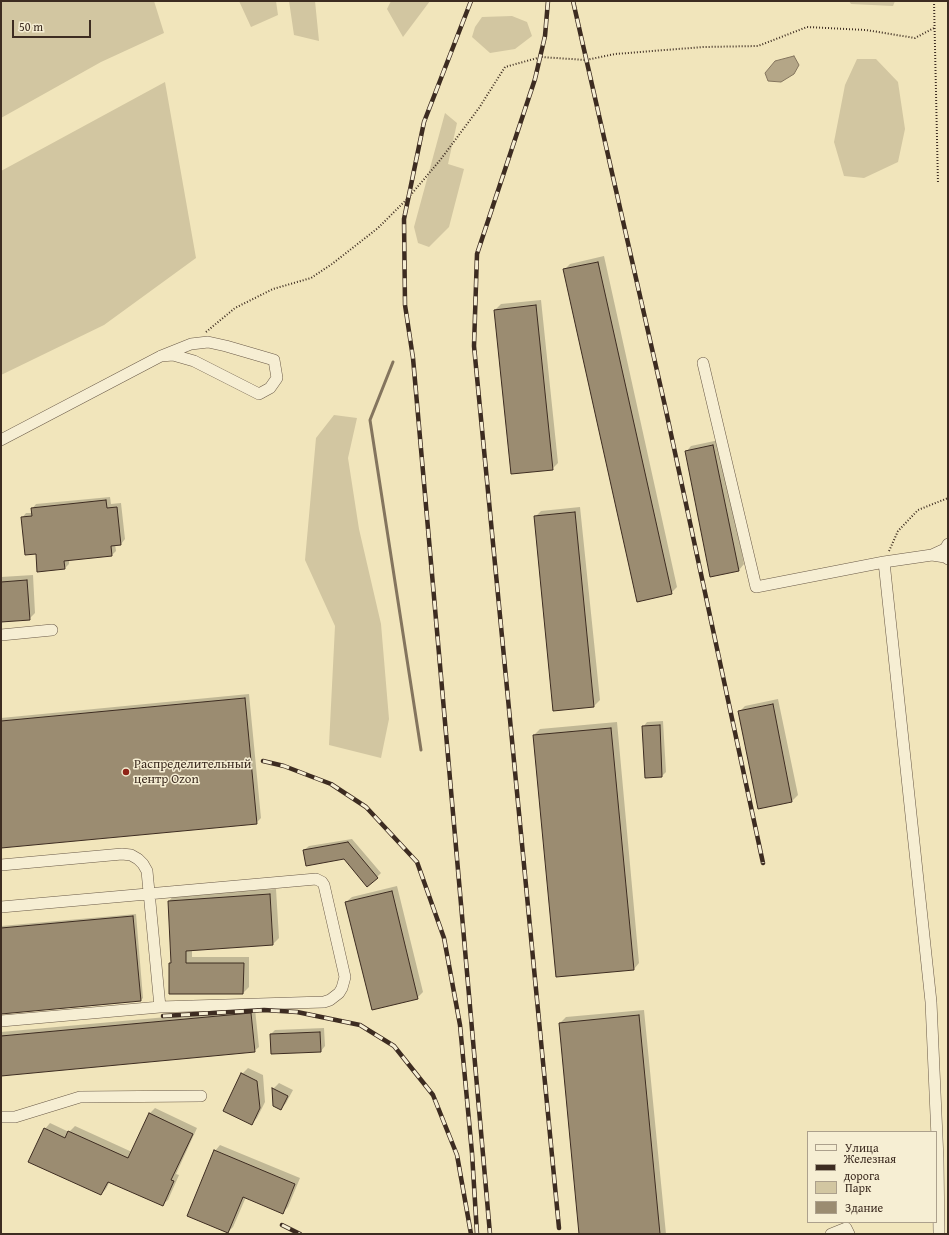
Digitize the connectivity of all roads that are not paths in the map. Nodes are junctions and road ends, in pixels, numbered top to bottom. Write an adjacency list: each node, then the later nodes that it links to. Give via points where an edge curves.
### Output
1 (161, 356): 1 (street, via 191,344 208,342 274,360 277,378 270,388 259,394 194,361); 3 (street)
2 (704, 363): 7 (street, via 756,587)
3 (1, 440)
4 (948, 544): 5 (street, via 945,549)
5 (932, 554): 6 (street); 7 (street)
6 (948, 559)
7 (884, 562): 17 (street, via 931,1002)
8 (52, 630): 9 (street)
9 (1, 635)
10 (1, 865): 11 (street, via 131,855 143,864 147,871)
11 (149, 894): 12 (street); 13 (street); 13 (street, via 319,880 324,885 345,972 339,993 324,1002)
12 (1, 907)
13 (160, 1007): 14 (street)
14 (1, 1021)
15 (201, 1096): 16 (street, via 80,1097 15,1117)
16 (1, 1117)
17 (937, 1131)
18 (937, 1137): 21 (street)
19 (831, 1234): 20 (street, via 846,1228)
20 (850, 1234)
21 (939, 1234)

